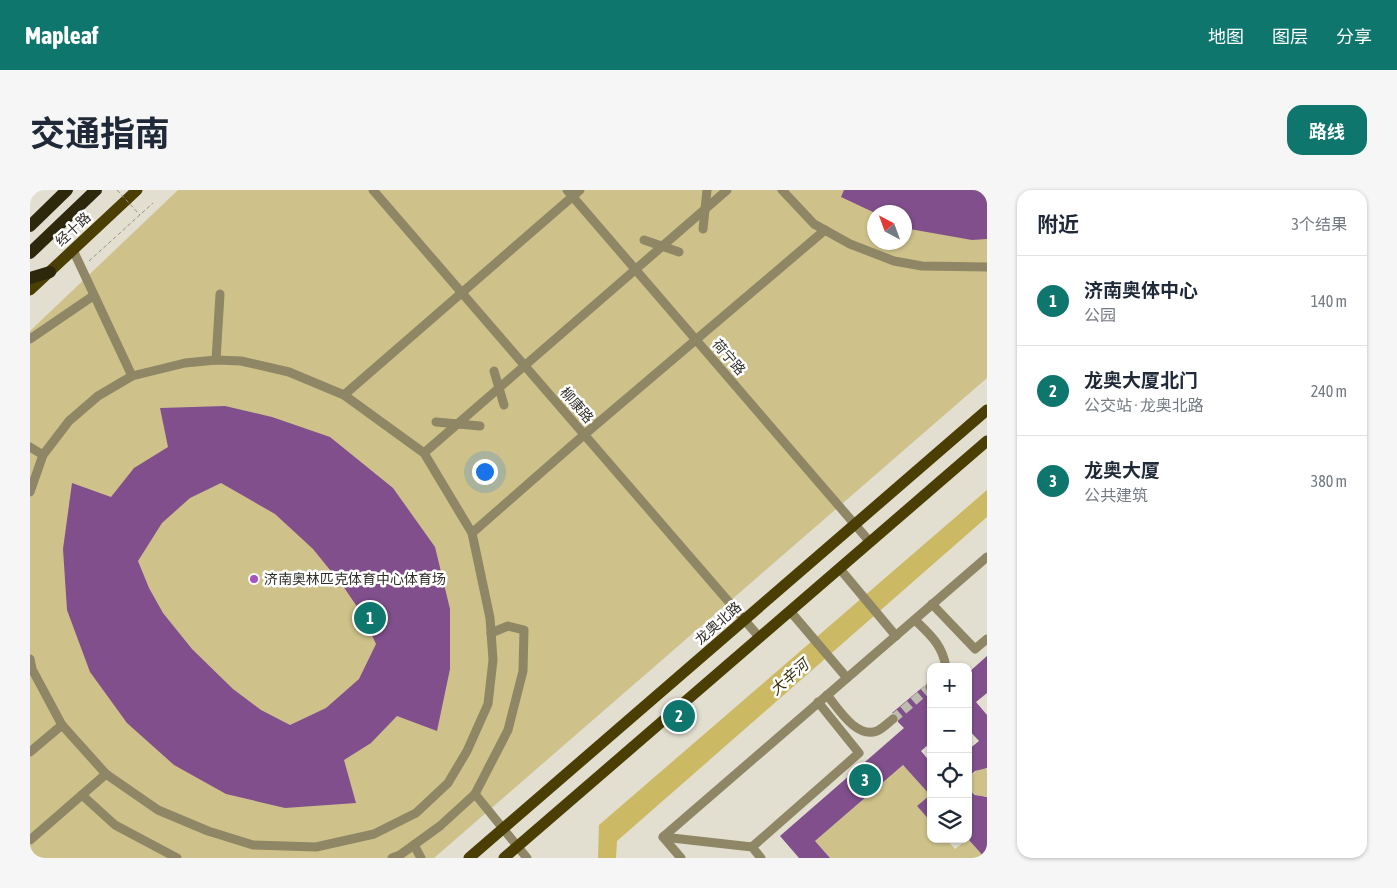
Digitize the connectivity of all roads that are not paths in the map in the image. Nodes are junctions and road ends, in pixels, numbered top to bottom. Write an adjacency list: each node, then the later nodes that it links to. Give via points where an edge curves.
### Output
1 (67, 190): 10 (highway)
2 (96, 190): 15 (highway, 经十路)
3 (137, 190): 14 (main road, 经十路)
4 (373, 190): 22 (street, 柳康路)
5 (580, 190): 9 (street)
6 (707, 190): 12 (street, bridge)
7 (727, 190): 18 (street)
8 (782, 190): 11 (street, via 814,224)
9 (569, 193): 18 (street, 荷宁路); 22 (street)
10 (30, 226)
11 (824, 230): 17 (street, via 894,261 922,266); 26 (street)
12 (703, 232)
13 (644, 240): 16 (street, bridge)
14 (73, 250): 19 (main road, 经十路); 24 (street)
15 (30, 253)
16 (680, 253)
17 (987, 267)
18 (635, 270): 26 (street, 荷宁路); 28 (street)
19 (50, 272): 20 (highway); 21 (main road, 经十路)
20 (30, 278)
21 (30, 290)
22 (462, 293): 28 (street, 柳康路); 31 (street)
23 (220, 294): 27 (street)
24 (94, 296): 25 (street); 30 (street)
25 (30, 339)
26 (696, 340): 36 (street); 42 (street, 荷宁路)
27 (216, 360): 30 (street, via 186,363); 31 (street, via 289,372)
28 (524, 365): 36 (street, 柳康路); 39 (street)
29 (494, 371): 32 (street, bridge)
30 (132, 376): 40 (street, via 98,396 69,421)
31 (344, 395): 39 (street)
32 (504, 406)
33 (987, 410): 42 (main road, 龙奥北路)
34 (436, 422): 35 (street, bridge)
35 (481, 426)
36 (585, 434): 43 (street); 49 (street, 柳康路)
37 (987, 441): 44 (main road)
38 (30, 447): 40 (street)
39 (424, 453): 43 (street)
40 (43, 455): 41 (street)
41 (30, 492)
42 (856, 523): 44 (street, 荷宁路); 49 (main road, 龙奥北路)
43 (472, 533): 51 (street)
44 (870, 542): 46 (main road)
45 (987, 557): 47 (street)
46 (840, 569): 48 (main road); 52 (street)
47 (932, 604): 50 (street); 54 (street, via 975,650)
48 (790, 612): 53 (main road); 57 (street)
49 (744, 620): 53 (street, 柳康路); 66 (main road, 龙奥北路)
50 (915, 620): 52 (street); 56 (street, via 938,644)
51 (492, 633): 63 (street, via 494,660 488,704 467,751 448,783 416,813 374,834 316,847 253,846 158,810); 64 (street, via 508,626 524,630 523,671 508,730)
52 (896, 636): 57 (street)
53 (760, 638): 70 (main road)
54 (987, 639)
55 (30, 659): 61 (street, via 32,669)
56 (945, 663)
57 (847, 678): 58 (street)
58 (827, 695): 59 (street); 60 (street, via 856,728 865,732 876,732)
59 (818, 702): 67 (street); 71 (street, via 859,753)
60 (893, 719)
61 (62, 725): 62 (street); 63 (street)
62 (30, 752)
63 (106, 774): 65 (street)
64 (476, 794): 66 (street); 69 (street)
65 (82, 795): 68 (street); 72 (street, via 115,825)
66 (502, 829): 70 (street); 75 (main road, 龙奥北路)
67 (663, 837): 71 (street); 78 (street)
68 (30, 840)
69 (414, 845): 73 (street); 74 (street)
70 (517, 846): 76 (main road); 77 (street)
71 (752, 847): 79 (street)
72 (177, 858)
73 (392, 858)
74 (421, 858)
75 (469, 858)
76 (504, 858)
77 (527, 858)
78 (681, 858)
79 (761, 858)

